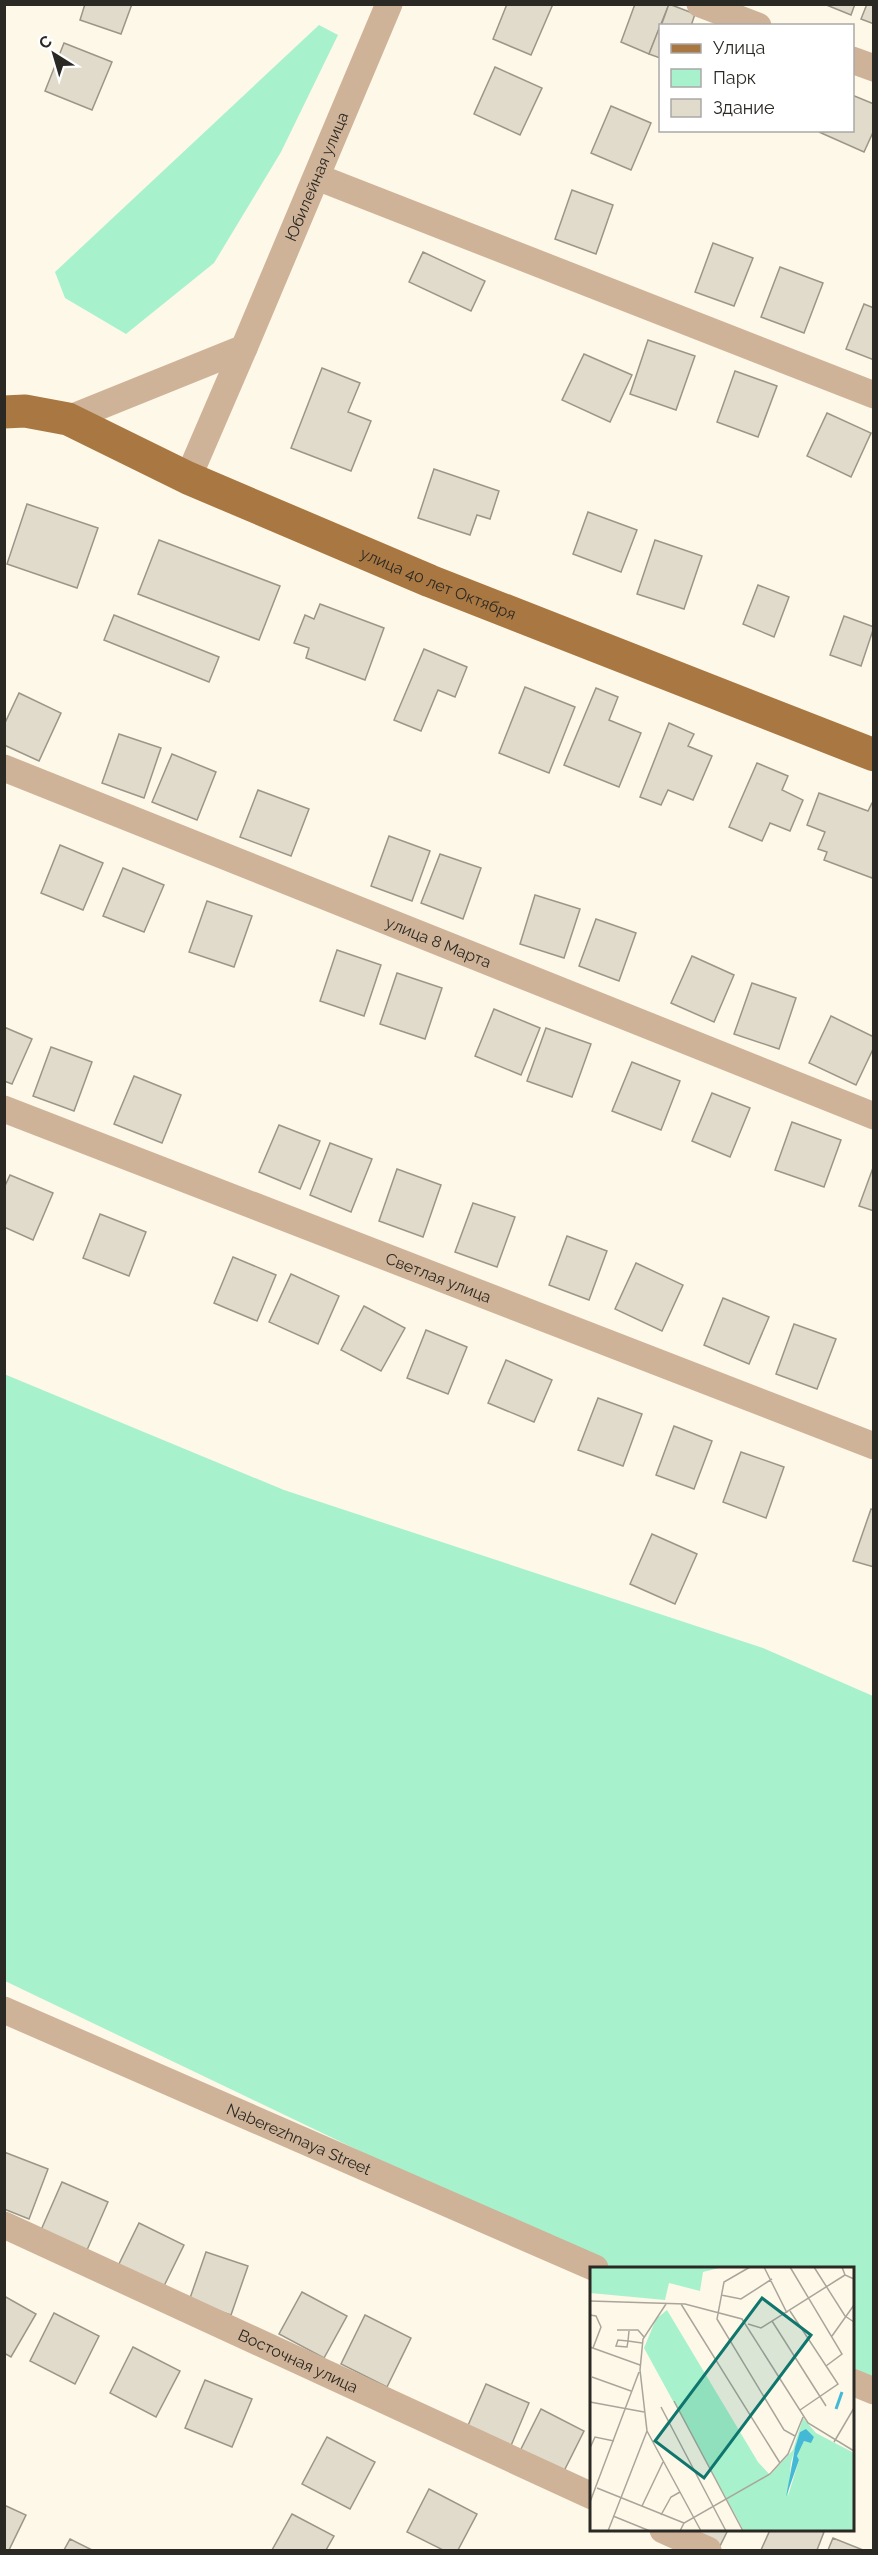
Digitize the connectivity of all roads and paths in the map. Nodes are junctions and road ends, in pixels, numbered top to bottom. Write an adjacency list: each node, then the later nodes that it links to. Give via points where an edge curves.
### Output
1 (389, 4): 6 (street, Юбилейная улица)
2 (700, 4): 3 (street)
3 (753, 24)
4 (854, 61): 5 (street)
5 (873, 68)
6 (317, 177): 7 (street, Юбилейная улица); 8 (street)
7 (244, 348): 10 (street); 11 (street, Юбилейная улица)
8 (873, 395)
9 (4, 412): 10 (main road, улица 40 лет Октября, via 25,411)
10 (68, 419): 11 (main road, улица 40 лет Октября)
11 (188, 478): 12 (main road, улица 40 лет Октября, via 430,581)
12 (873, 755)
13 (4, 768): 15 (street, улица 8 Марта)
14 (4, 1109): 16 (street, Светлая улица)
15 (873, 1116)
16 (873, 1446)
17 (4, 2010): 19 (street, Naberezhnaya Street)
18 (4, 2225): 22 (street, Восточная улица)
19 (593, 2267)
20 (854, 2383): 21 (street)
21 (873, 2391)
22 (590, 2496)
23 (667, 2531): 24 (street)
24 (708, 2550)

